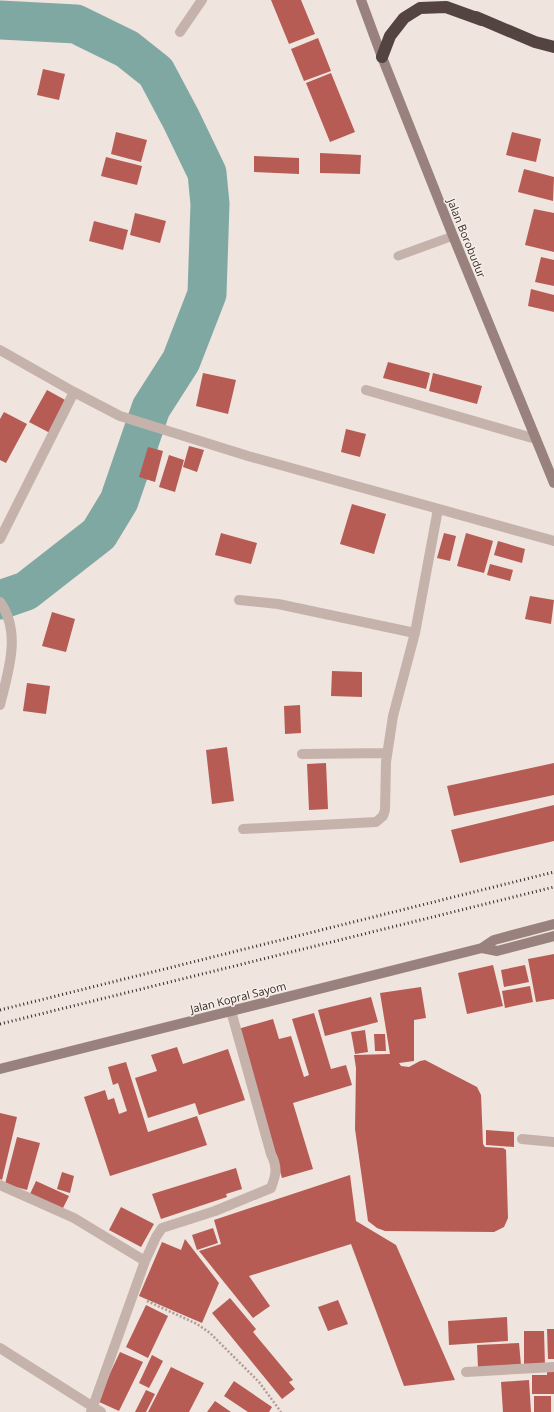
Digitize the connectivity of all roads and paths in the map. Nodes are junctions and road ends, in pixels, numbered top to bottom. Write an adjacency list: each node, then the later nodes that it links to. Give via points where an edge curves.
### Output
1 (202, 0): 5 (street)
2 (361, 0): 7 (street, Jalan Borobudur)
3 (445, 0): 4 (highway)
4 (482, 20): 6 (highway); 7 (highway, via 446,7 420,8 404,18 390,36)
5 (180, 32)
6 (554, 47)
7 (382, 57): 8 (street, Jalan Borobudur)
8 (453, 236): 9 (lane); 13 (street, Jalan Borobudur)
9 (398, 256)
10 (0, 350): 12 (street)
11 (366, 390): 13 (street)
12 (74, 392): 15 (street, via 120,416 168,432); 16 (street)
13 (536, 439): 14 (street, Jalan Borobudur)
14 (554, 483)
15 (438, 510): 17 (street); 20 (street)
16 (0, 539)
17 (554, 541)
18 (239, 600): 20 (street, via 278,604)
19 (2, 605): 21 (street, via 11,625 13,641 10,667)
20 (415, 633): 22 (street, via 393,716)
21 (0, 705)
22 (387, 753): 23 (street); 24 (street, via 385,810 376,822)
23 (302, 754)
24 (243, 830)
25 (554, 924): 27 (street, Jalan Kopral Sayom, via 494,940)
26 (554, 936): 27 (street, Jalan Kopral Sayom, via 497,951)
27 (482, 948): 28 (street, Jalan Kopral Sayom)
28 (231, 1011): 29 (street, Jalan Kopral Sayom); 33 (street, via 275,1162 276,1176 271,1188 215,1211 162,1228)
29 (0, 1069)
30 (522, 1139): 31 (street)
31 (554, 1142)
32 (0, 1185): 33 (street, via 74,1218)
33 (145, 1261): 34 (street)
34 (133, 1297): 38 (street); 39 (path, via 151,1302 210,1333 259,1382)
35 (0, 1348): 38 (street)
36 (554, 1367): 37 (street)
37 (466, 1372)
38 (95, 1410)
39 (281, 1412)

